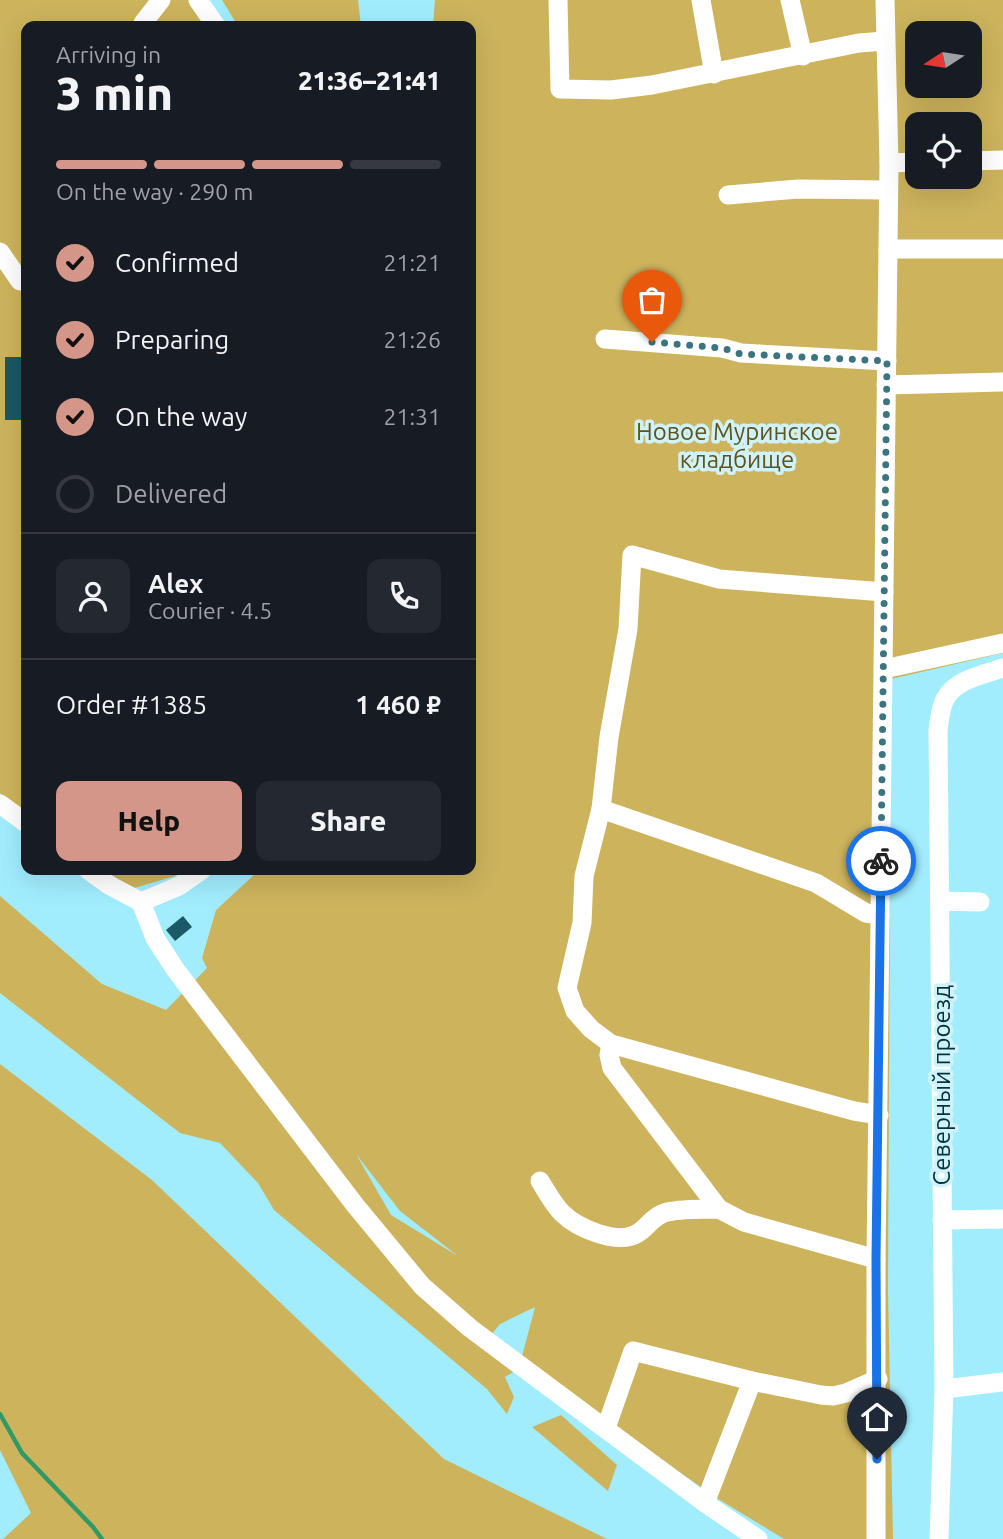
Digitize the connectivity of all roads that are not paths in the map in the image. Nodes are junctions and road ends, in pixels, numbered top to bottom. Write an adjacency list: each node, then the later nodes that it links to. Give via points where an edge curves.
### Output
1 (161, 0): 7 (street)
2 (198, 0): 8 (street)
3 (558, 0): 11 (street, via 560,89 611,90)
4 (701, 0): 11 (street)
5 (790, 0): 10 (street)
6 (885, 0): 9 (street)
7 (145, 21)
8 (213, 21)
9 (885, 41): 10 (street); 15 (street)
10 (803, 56): 11 (street)
11 (714, 74)
12 (1003, 160): 13 (street)
13 (982, 161)
14 (905, 162): 15 (street)
15 (889, 163): 16 (street)
16 (888, 190): 17 (street, via 798,189); 18 (street)
17 (728, 195)
18 (888, 249): 19 (street); 23 (street)
19 (1003, 249)
20 (0, 252): 21 (street)
21 (21, 281)
22 (605, 339): 23 (street, via 722,348 741,354)
23 (887, 361): 25 (street)
24 (1003, 382): 25 (street)
25 (886, 386): 26 (street)
26 (884, 592): 29 (street); 31 (street, via 719,579 632,555 628,629)
27 (1003, 643): 29 (street)
28 (1003, 668): 35 (street, Северный проезд, via 961,683 943,702 938,731)
29 (884, 669): 38 (street)
30 (0, 804): 32 (street)
31 (601, 810): 38 (street, via 816,883 866,913); 39 (street, via 584,876 582,923 567,988 575,1011)
32 (21, 819)
33 (95, 875): 36 (street)
34 (195, 875): 36 (street)
35 (940, 901): 37 (street); 44 (street, Северный проезд)
36 (141, 902): 50 (street, via 155,938 175,969 422,1286 470,1328)
37 (980, 902)
38 (880, 915): 40 (street)
39 (611, 1044): 40 (street); 42 (street, via 612,1068)
40 (879, 1115): 45 (street)
41 (540, 1181): 42 (street, via 562,1213 576,1224 612,1237 638,1233 664,1213)
42 (719, 1209): 45 (street, via 744,1222)
43 (1003, 1219): 44 (street)
44 (942, 1220): 49 (street, Северный проезд)
45 (876, 1259): 46 (street)
46 (877, 1379): 47 (street, via 833,1396); 53 (street)
47 (752, 1381): 50 (street, via 633,1351); 51 (street)
48 (1003, 1382): 49 (street)
49 (944, 1389): 54 (street, Северный проезд)
50 (606, 1428): 51 (street)
51 (705, 1503): 52 (street)
52 (758, 1539)
53 (876, 1539)
54 (939, 1539)

